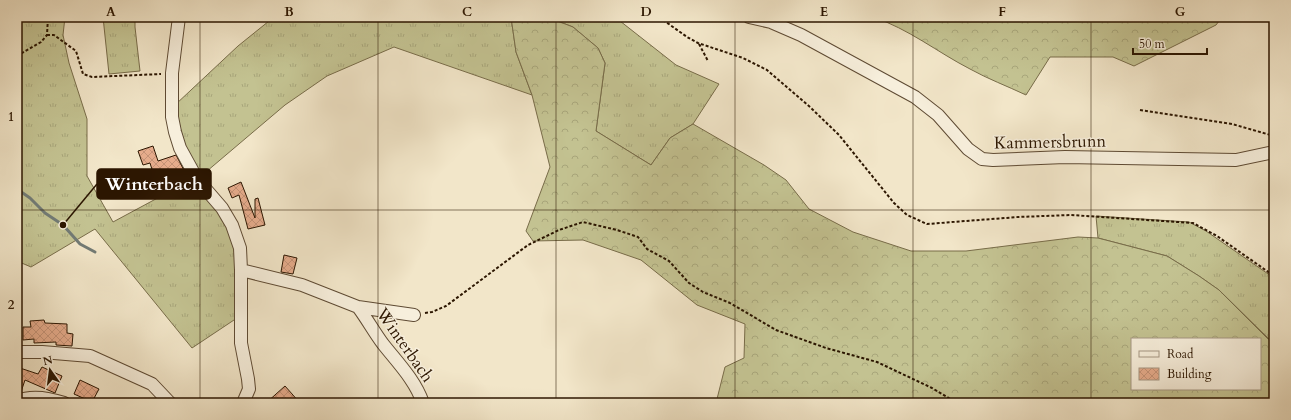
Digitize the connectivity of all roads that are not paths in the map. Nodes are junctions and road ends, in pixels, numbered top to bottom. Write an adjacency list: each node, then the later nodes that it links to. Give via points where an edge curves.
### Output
1 (179, 17): 4 (street, via 172,73 172,117 175,132 180,148 197,179 222,208 232,225 240,248)
2 (749, 17): 3 (street, Kammersbrunn, via 771,22 800,35 915,97 938,115 968,149 982,159 1065,157 1236,160)
3 (1274, 152)
4 (242, 270): 5 (street, Winterbach, via 302,285); 11 (street, via 241,343 249,389)
5 (358, 307): 6 (street, Winterbach); 12 (street, Winterbach, via 407,373 419,392)
6 (414, 315)
7 (17, 352): 10 (street, via 90,356 152,384)
8 (17, 400): 9 (street, via 50,398)
9 (64, 403)
10 (170, 403)
11 (243, 403)
12 (422, 403)

